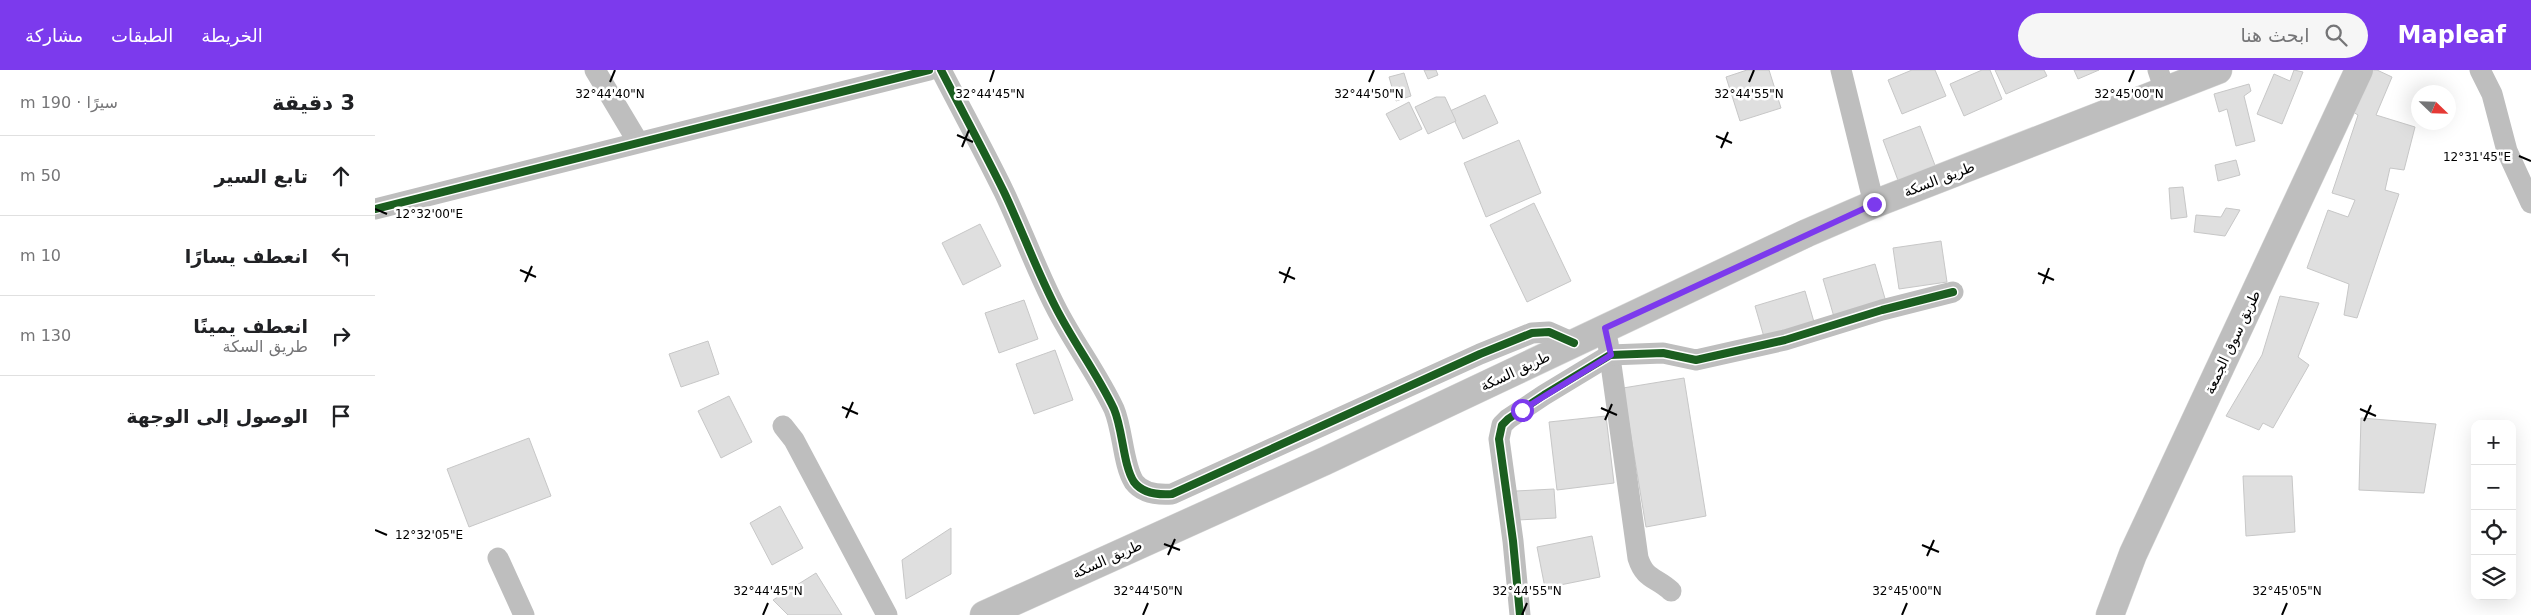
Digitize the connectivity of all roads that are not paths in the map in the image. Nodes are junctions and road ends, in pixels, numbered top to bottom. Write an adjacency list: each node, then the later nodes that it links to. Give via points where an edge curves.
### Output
1 (595, 70): 9 (street)
2 (929, 70): 9 (street)
3 (941, 70): 15 (street, via 1001,186 1072,339 1115,410 1129,469 1134,482 1142,490 1159,495 1172,494 1533,333 1549,332)
4 (1841, 70): 11 (street)
5 (2218, 70): 8 (main road, طريق السكة)
6 (2359, 70): 24 (main road, طريق سوق الجمعة, via 2133,554)
7 (2480, 70): 10 (street, via 2491,94 2507,151)
8 (2161, 80): 11 (main road, طريق السكة)
9 (638, 142): 12 (street)
10 (2531, 203)
11 (1874, 204): 14 (main road, طريق السكة)
12 (375, 209)
13 (1953, 292): 16 (street, via 1785,340 1696,360 1663,353)
14 (1605, 328): 15 (main road, طريق السكة); 16 (street)
15 (1574, 343): 22 (main road, طريق السكة)
16 (1611, 355): 19 (street, via 1638,558 1642,570); 23 (street, via 1543,395 1503,425 1499,439)
17 (783, 426): 21 (street, via 794,440)
18 (498, 558): 20 (street)
19 (1671, 591)
20 (524, 615)
21 (887, 615)
22 (984, 615)
23 (1520, 615)
24 (2110, 615)

